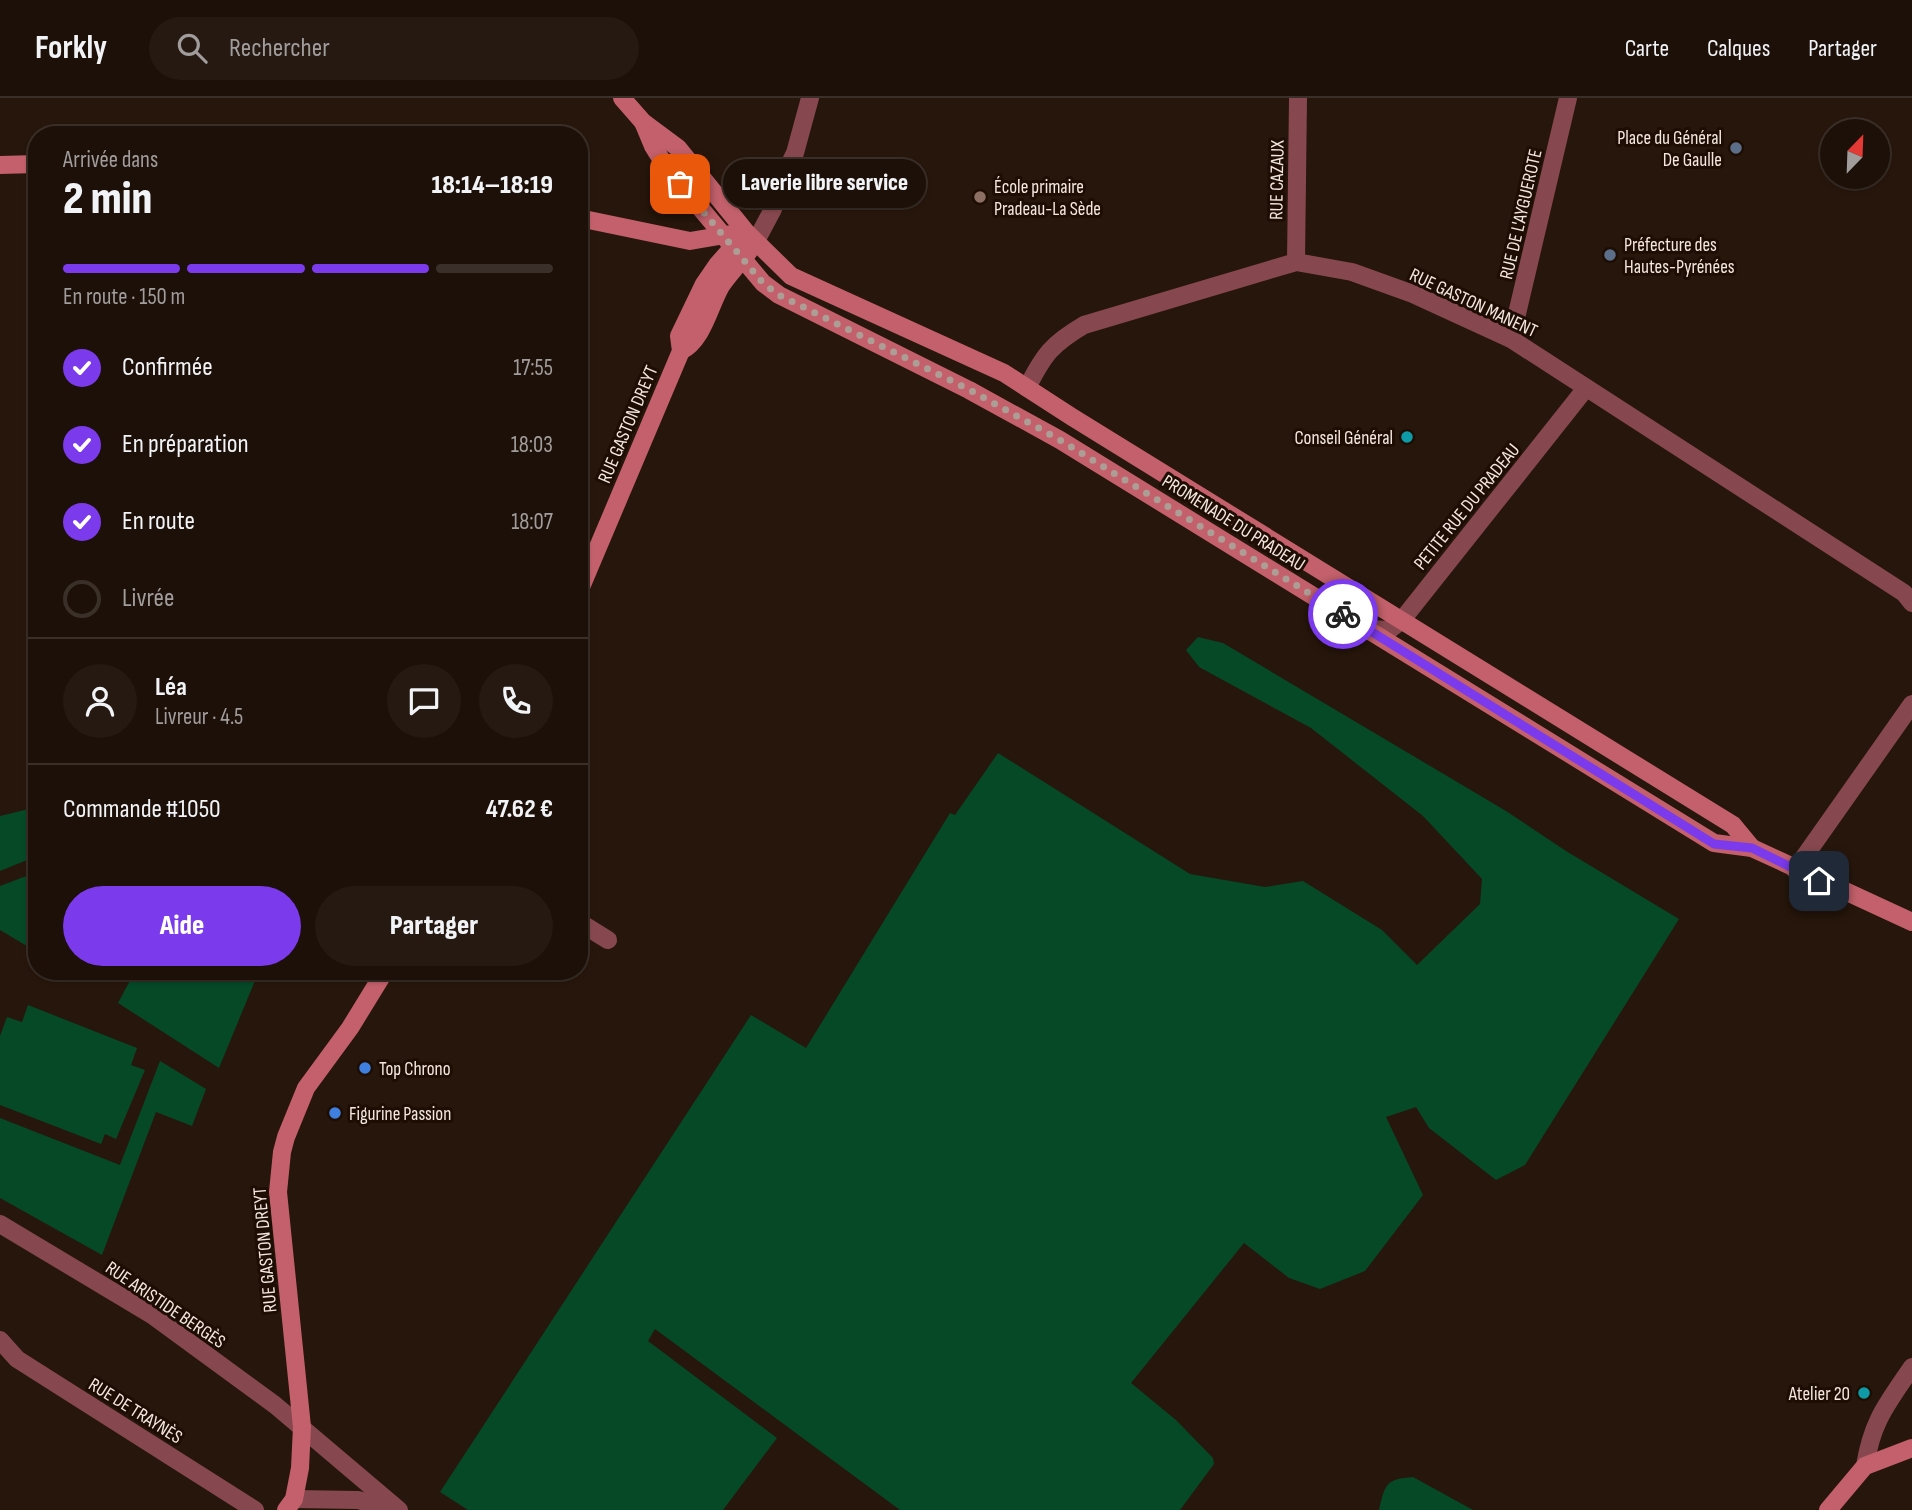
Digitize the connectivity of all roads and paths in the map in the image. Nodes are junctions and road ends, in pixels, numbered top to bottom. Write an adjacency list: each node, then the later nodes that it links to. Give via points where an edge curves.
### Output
1 (622, 98): 8 (street, via 643,122 666,167)
2 (810, 98): 8 (street, via 773,209)
3 (1298, 98): 9 (street, RUE CAZAUX)
4 (1568, 98): 10 (street, RUE DE L'AYGUEROTE)
5 (0, 164): 6 (street)
6 (28, 164)
7 (588, 220): 8 (street, via 690,241)
8 (740, 243): 11 (street, PROMENADE DU PRADEAU, via 791,276 1004,373); 13 (street, RUE GASTON DREYT, via 717,265 688,313 679,336 681,351); 16 (street, PROMENADE DU PRADEAU, via 763,283 779,295 1060,440)
9 (1296, 262): 10 (street, RUE GASTON MANENT, via 1376,280); 11 (street, RUE GASTON MANENT, via 1084,325 1059,340 1042,359)
10 (1511, 339): 12 (street, RUE GASTON MANENT)
11 (1027, 388): 15 (street, PROMENADE DU PRADEAU)
12 (1586, 388): 14 (street, RUE GASTON MANENT, via 1904,593); 15 (street, PETITE RUE DU PRADEAU)
13 (588, 571)
14 (1912, 603)
15 (1402, 620): 16 (street, via 1389,630); 18 (street, PROMENADE DU PRADEAU, via 1732,825)
16 (1368, 629): 18 (street, PROMENADE DU PRADEAU, via 1714,844)
17 (1912, 704): 19 (street)
18 (1752, 848): 19 (street, PROMENADE DU PRADEAU)
19 (1795, 870): 20 (street, PROMENADE DU PRADEAU)
20 (1912, 922)
21 (588, 928): 22 (street)
22 (608, 940)
23 (379, 980): 27 (street, RUE GASTON DREYT, via 306,1088 282,1152 278,1192)
24 (0, 1224): 27 (street, RUE ARISTIDE BERGÈS, via 152,1315)
25 (0, 1340): 31 (street, RUE DE TRAYNÈS, via 17,1359)
26 (1912, 1367): 29 (street, via 1878,1416)
27 (302, 1427): 30 (street, RUE GASTON DREYT, via 300,1468); 32 (street, RUE ARISTIDE BERGÈS)
28 (1912, 1448): 29 (street)
29 (1865, 1466): 33 (street)
30 (290, 1504): 32 (street, via 358,1500)
31 (255, 1510)
32 (398, 1510)
33 (1828, 1510)

